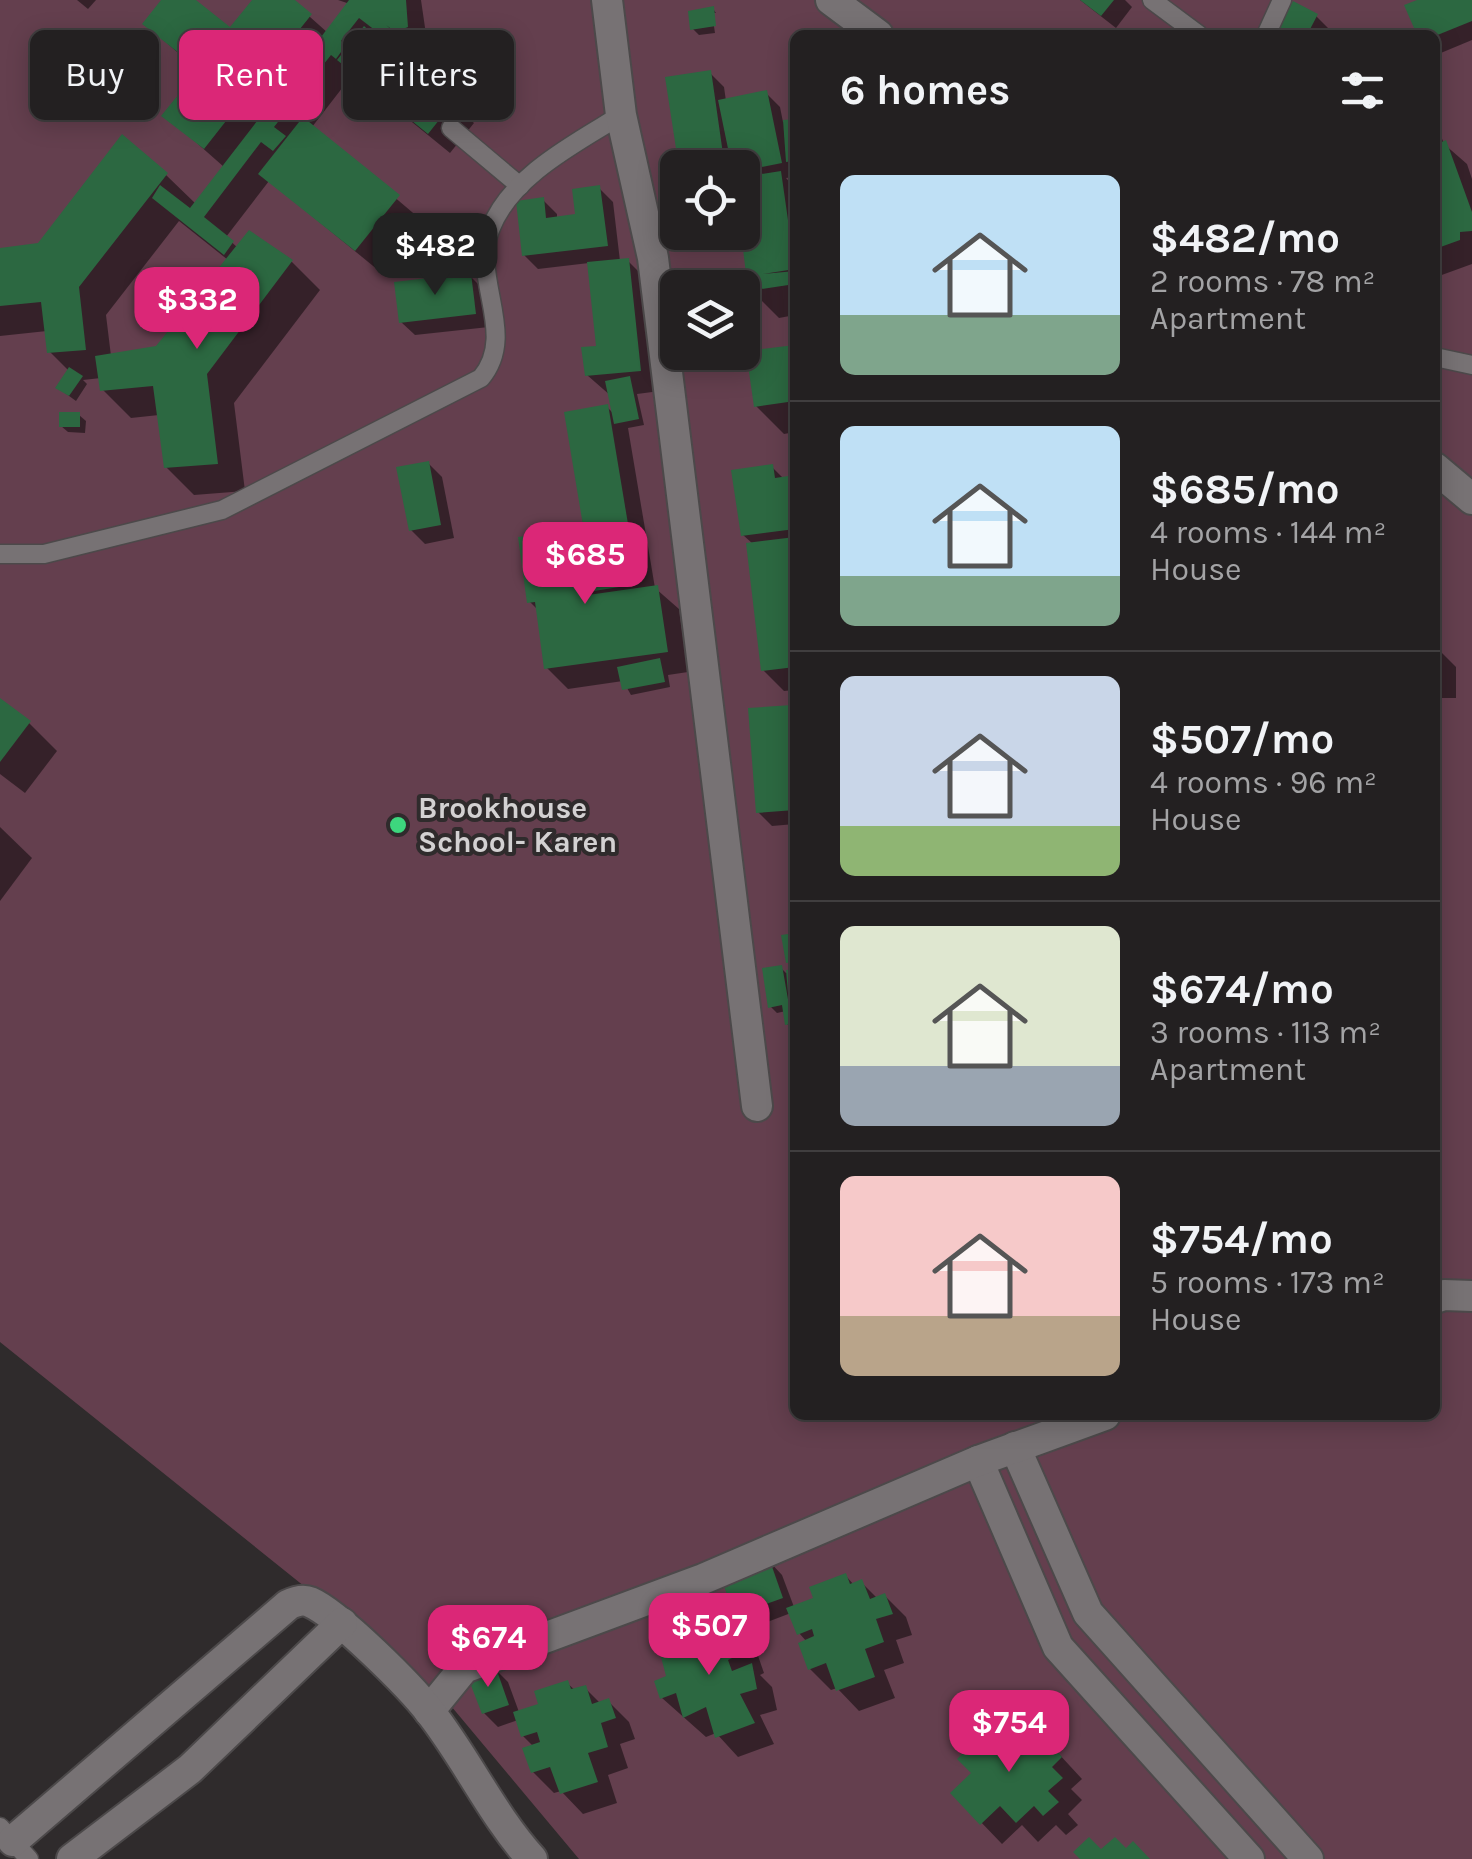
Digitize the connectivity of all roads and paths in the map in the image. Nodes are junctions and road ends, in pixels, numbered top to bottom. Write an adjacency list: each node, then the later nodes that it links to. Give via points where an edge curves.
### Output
1 (608, 0): 8 (street)
2 (831, 0): 5 (street)
3 (1152, 0): 6 (lane)
4 (1282, 0): 7 (lane)
5 (871, 30)
6 (1192, 30)
7 (1268, 30)
8 (621, 115): 10 (lane); 16 (street, via 653,258)
9 (450, 128): 10 (lane)
10 (520, 186): 15 (lane, via 490,230 484,262 495,348 480,378 222,510 44,554)
11 (1440, 359): 12 (lane)
12 (1472, 365)
13 (1440, 472): 14 (street)
14 (1472, 499)
15 (0, 554)
16 (757, 1106)
17 (1440, 1296): 18 (street)
18 (1472, 1296)
19 (1091, 1420): 20 (street)
20 (1014, 1447): 21 (street); 28 (street, via 1088,1613)
21 (978, 1462): 23 (street, via 702,1579 464,1668); 27 (street, via 1058,1647)
22 (342, 1623): 23 (street); 24 (street, via 308,1601 288,1604); 25 (street, via 190,1769)
23 (429, 1711): 26 (street)
24 (14, 1842)
25 (72, 1859)
26 (532, 1859)
27 (1249, 1859)
28 (1308, 1859)

